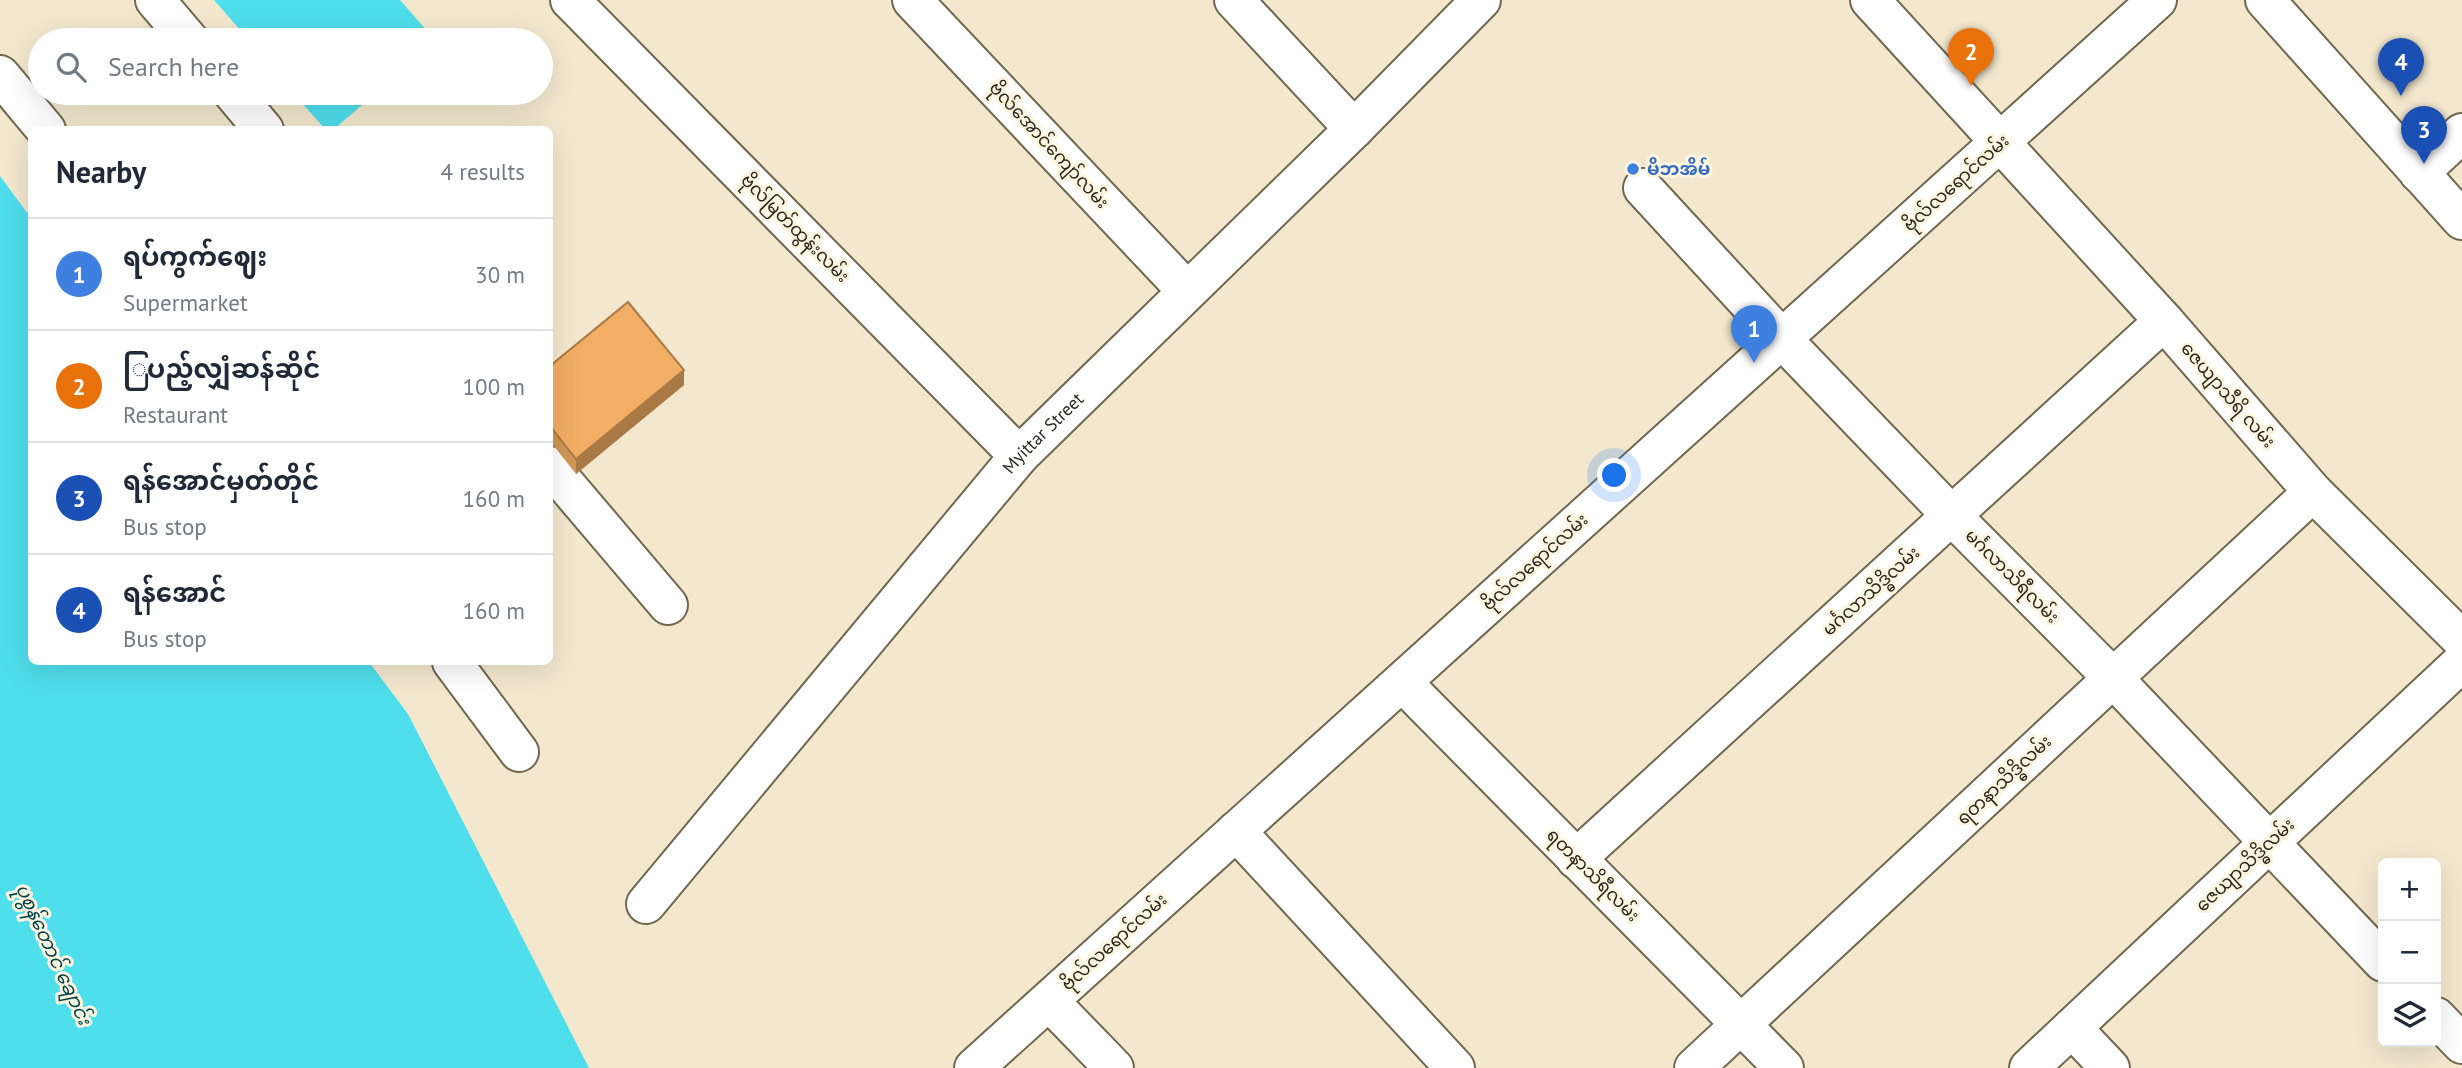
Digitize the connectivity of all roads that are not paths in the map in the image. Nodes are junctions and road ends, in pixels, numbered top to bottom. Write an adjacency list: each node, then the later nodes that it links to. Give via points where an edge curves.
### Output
1 (155, 0): 9 (street)
2 (570, 0): 23 (street, ဗိုလ်မြတ်ထွန်းလမ်း)
3 (912, 0): 20 (street, ဗိုလ်အောင်ကျော်လမ်း)
4 (1234, 0): 14 (street)
5 (1481, 0): 14 (street, Myittar Street)
6 (1870, 0): 16 (street, ဇေယျာသီရိ လမ်း)
7 (2157, 0): 16 (street, ဗိုလ်လရောင်လမ်း)
8 (2265, 0): 17 (street)
9 (179, 28)
10 (0, 75): 12 (street)
11 (243, 105): 13 (street)
12 (43, 126)
13 (261, 126)
14 (1354, 129): 20 (street, Myittar Street)
15 (2462, 133): 17 (street)
16 (2002, 141): 21 (street, ဇေယျာသီရိ လမ်း); 22 (street, ဗိုလ်လရောင်လမ်း)
17 (2419, 173): 19 (street)
18 (1643, 188): 22 (street, မင်္ဂလာသိရီလမ်း)
19 (2462, 219)
20 (1187, 291): 23 (street, Myittar Street)
21 (2164, 321): 25 (street, ဇေယျာသီရိ လမ်း); 26 (street, မင်္ဂလာသိဒ္ဓိလမ်း)
22 (1782, 339): 26 (street, မင်္ဂလာသိရီလမ်း); 32 (street, ဗိုလ်လရောင်လမ်း)
23 (1019, 456): 37 (street, Myittar Street)
24 (553, 470): 27 (street)
25 (2313, 492): 28 (street, ဇေယျာသီရိ လမ်း); 31 (street, ရတနာသိဒ္ဓိလမ်း)
26 (1952, 516): 31 (street, မင်္ဂလာသိရီလမ်း); 36 (street, မင်္ဂလာသိဒ္ဓိလမ်း)
27 (668, 605)
28 (2462, 640)
29 (2462, 662): 35 (street, ဇေယျာသိဒ္ဓိလမ်း)
30 (455, 665): 33 (street)
31 (2113, 678): 35 (street, မင်္ဂလာသိရီလမ်း); 41 (street, ရတနာသိဒ္ဓိလမ်း)
32 (1402, 682): 34 (street, ဗိုလ်လရောင်လမ်း); 36 (street, ရတနာသိရီလမ်း)
33 (519, 752)
34 (1236, 831): 39 (street, ဗိုလ်လရောင်လမ်း); 46 (street)
35 (2270, 842): 38 (street, မင်္ဂလာသိရီလမ်း); 42 (street, ဇေယျာသိဒ္ဓိလမ်း)
36 (1576, 859): 41 (street, ရတနာသိရီလမ်း)
37 (646, 904)
38 (2378, 957)
39 (1049, 1001): 44 (street, ဗိုလ်လရောင်လမ်း); 45 (street)
40 (2441, 1022): 43 (street)
41 (1741, 1024): 47 (street, ရတနာသိဒ္ဓိလမ်း); 48 (street, ရတနာသိရီလမ်း)
42 (2072, 1028): 49 (street, ဇေယျာသိဒ္ဓိလမ်း); 50 (street)
43 (2462, 1044)
44 (974, 1068)
45 (1114, 1068)
46 (1455, 1068)
47 (1694, 1068)
48 (1784, 1068)
49 (2029, 1068)
50 (2110, 1068)

